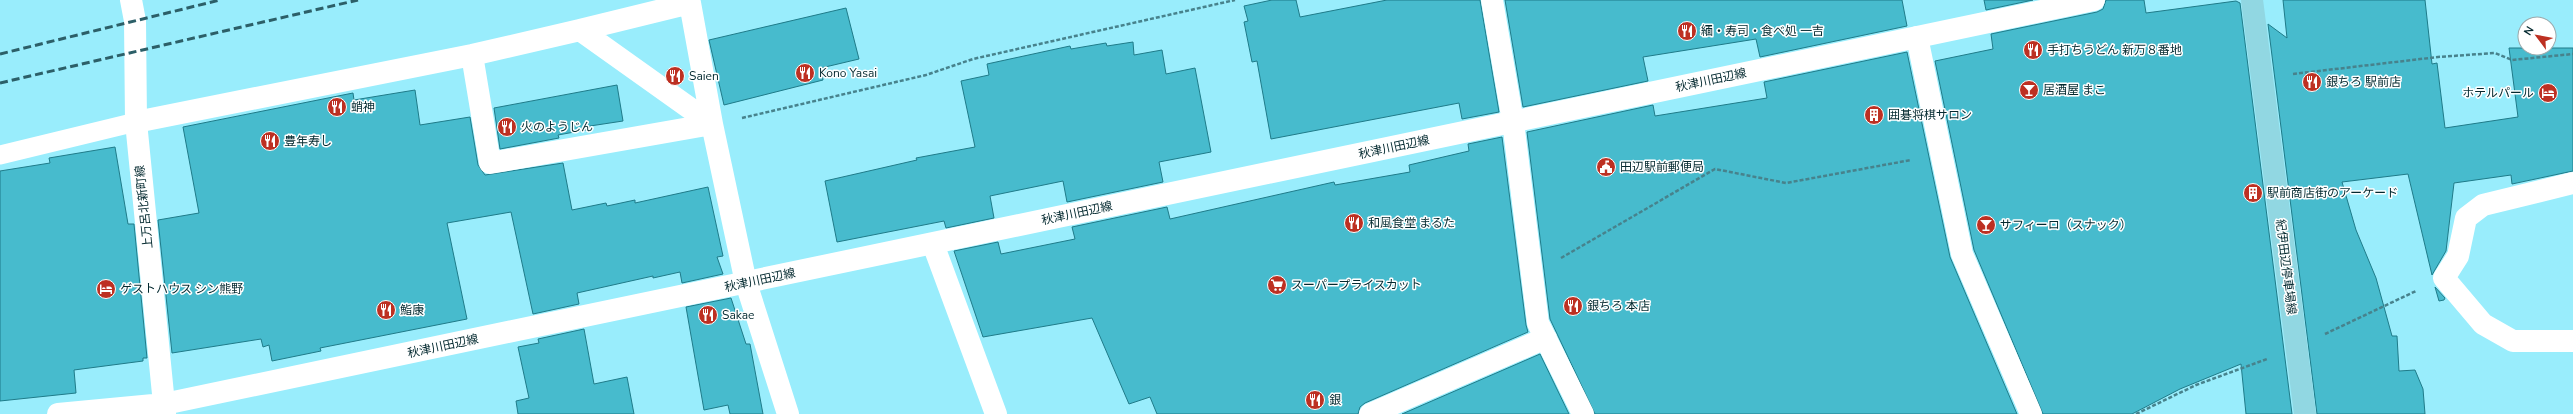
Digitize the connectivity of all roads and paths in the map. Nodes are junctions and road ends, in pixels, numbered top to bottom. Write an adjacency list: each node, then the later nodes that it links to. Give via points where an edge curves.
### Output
1 (131, 0): 11 (street, 上万呂北新町線, via 135,21)
2 (1235, 0): 13 (path, via 973,60 926,75)
3 (1492, 0): 12 (street)
4 (2094, 0): 7 (street, 秋津川田辺線)
5 (2252, 0): 10 (main road, 紀伊田辺停車場線)
6 (580, 30): 9 (street); 13 (street); 13 (street, via 690,3)
7 (1917, 37): 12 (street, 秋津川田辺線); 15 (street)
8 (2573, 54): 10 (path, via 2512,60 2495,53 2438,57)
9 (472, 55): 11 (street); 13 (street, via 490,163)
10 (2262, 78): 29 (main road, 紀伊田辺停車場線)
11 (136, 122): 14 (lane); 22 (street, 上万呂北新町線)
12 (1513, 122): 17 (street, 秋津川田辺線); 18 (street)
13 (712, 124): 19 (street)
14 (0, 155)
15 (1941, 155): 18 (path, via 1786,184 1715,169); 28 (street, via 1962,254)
16 (2573, 183): 21 (street, via 2483,205 2466,218 2458,256 2444,278 2483,324 2513,341)
17 (933, 244): 19 (street, 秋津川田辺線); 25 (street)
18 (1531, 276): 20 (street, via 1538,323)
19 (746, 283): 22 (street, 秋津川田辺線); 24 (street)
20 (1546, 338): 26 (street); 27 (street)
21 (2573, 341)
22 (164, 409): 23 (street, 秋津川田辺線)
23 (58, 414)
24 (788, 414)
25 (996, 414)
26 (1370, 414)
27 (1583, 414)
28 (2031, 414)
29 (2305, 414)

